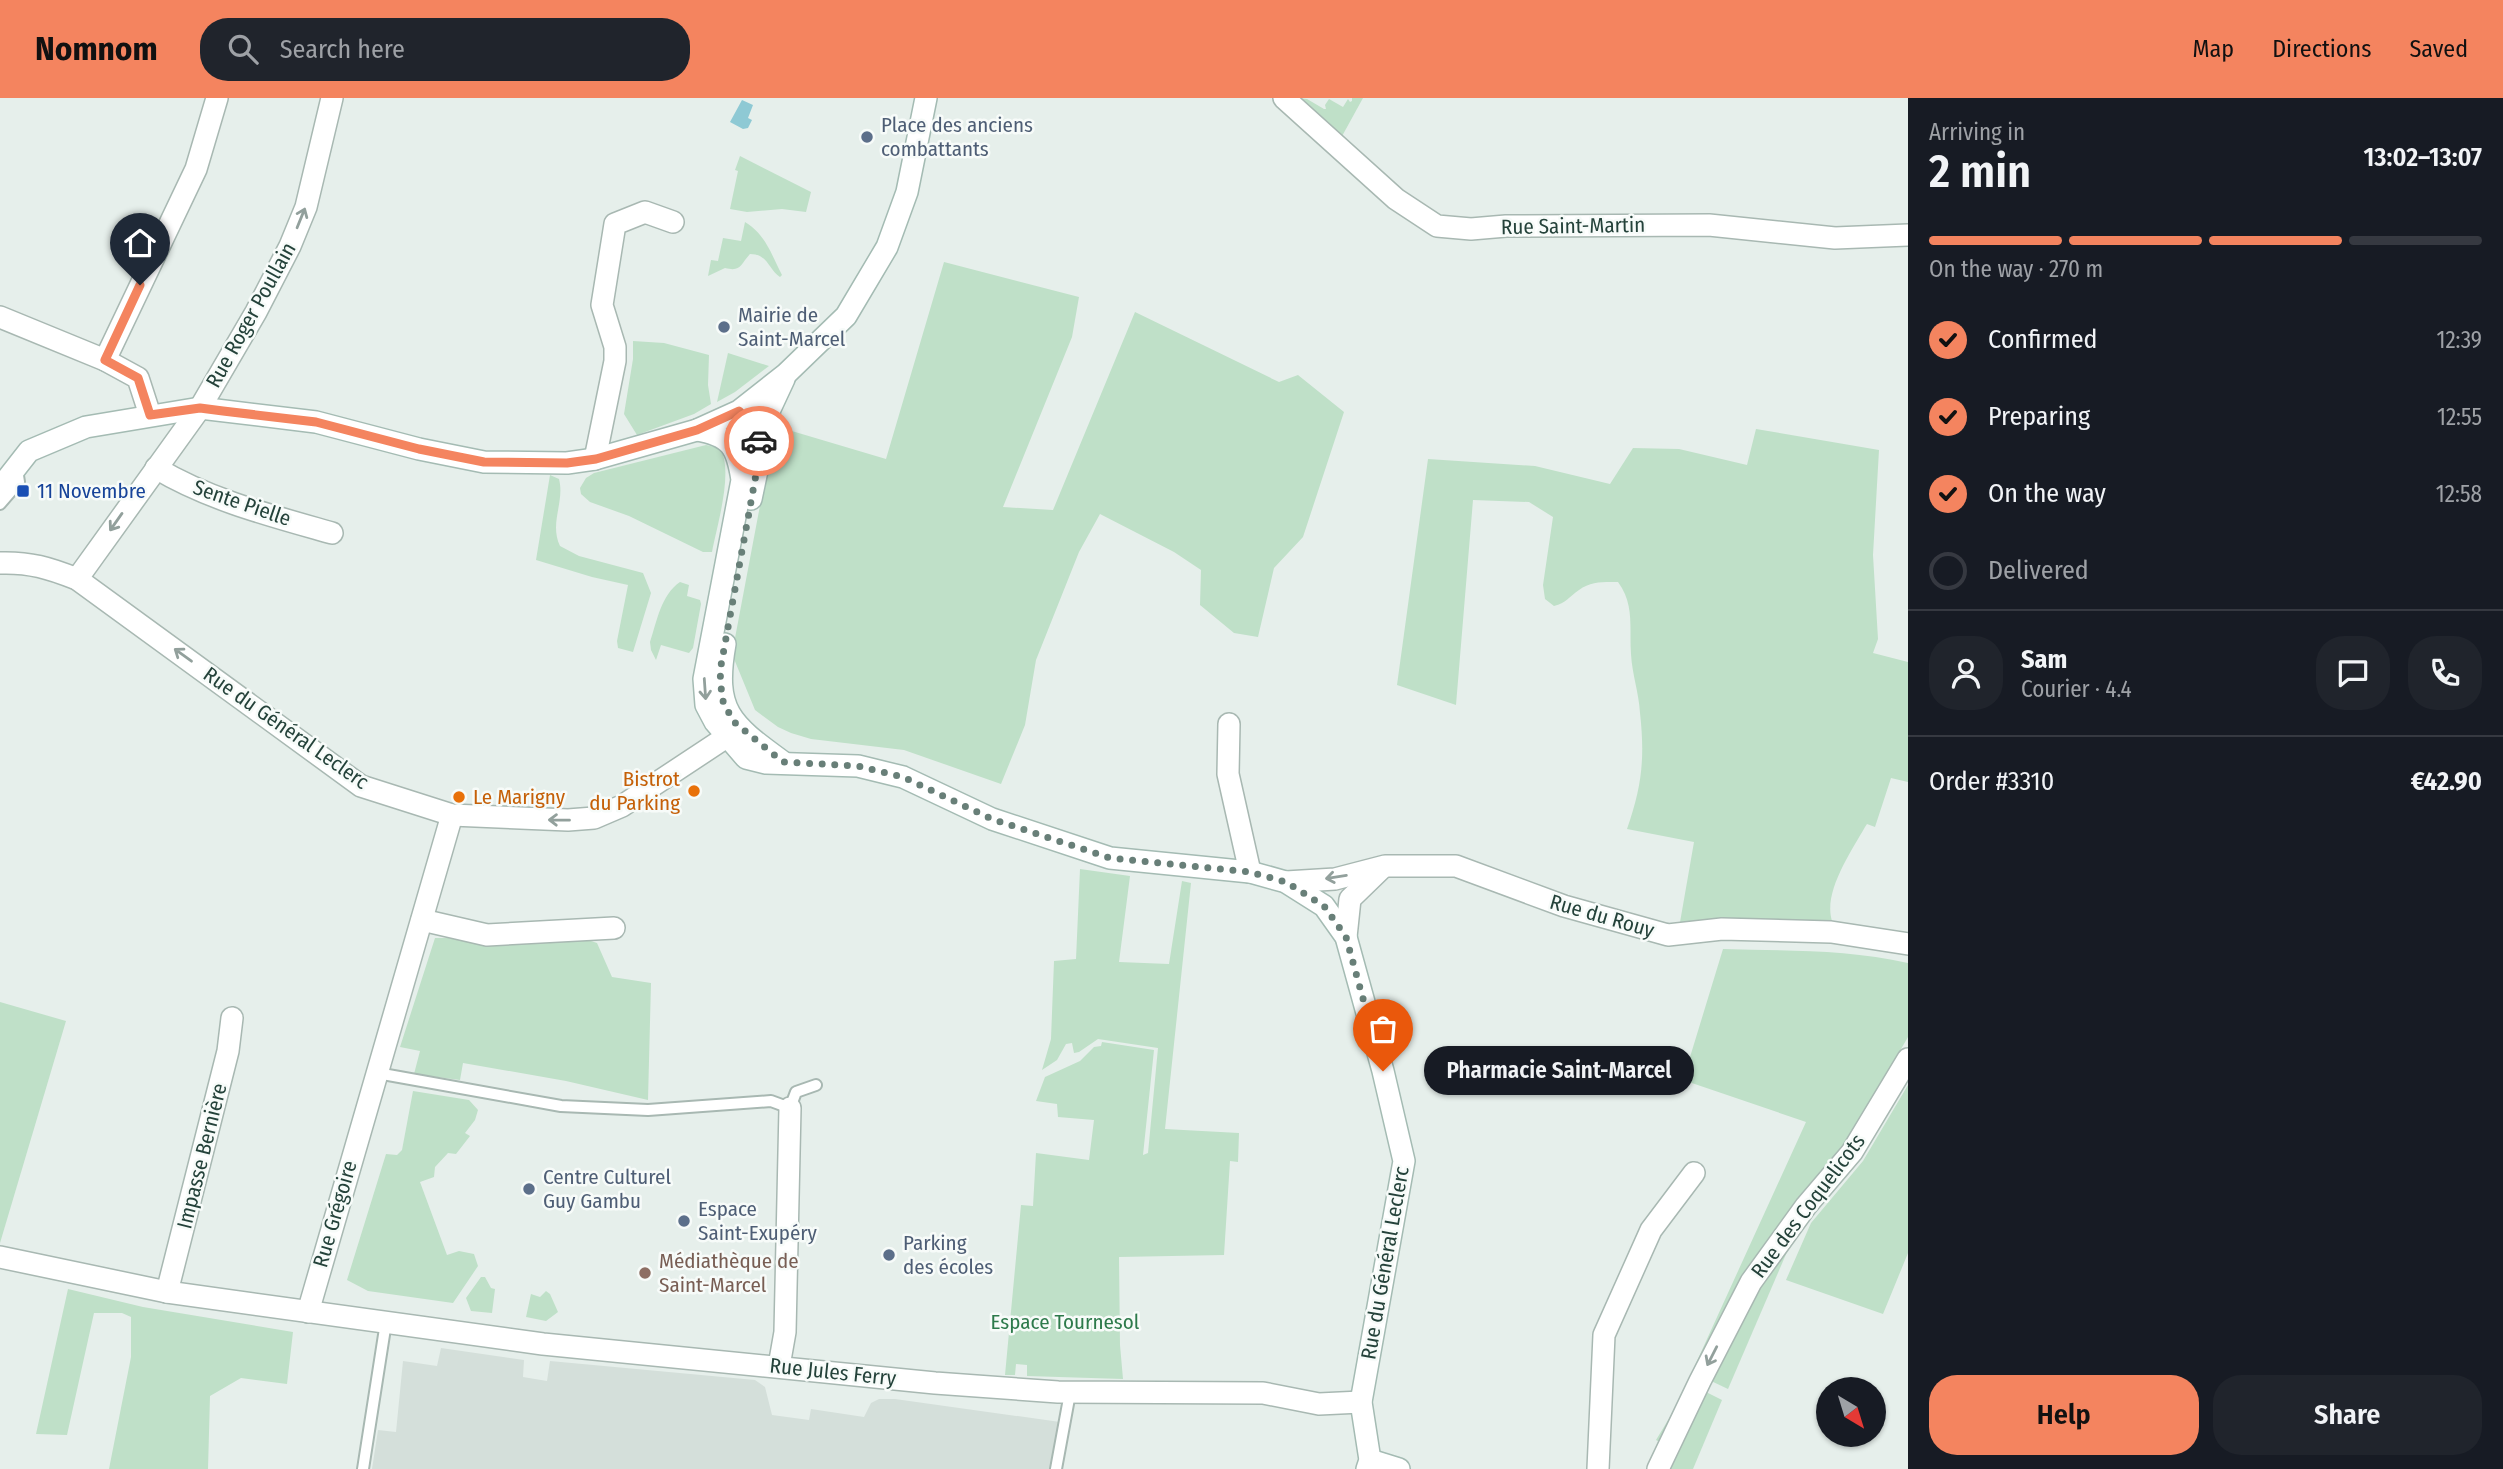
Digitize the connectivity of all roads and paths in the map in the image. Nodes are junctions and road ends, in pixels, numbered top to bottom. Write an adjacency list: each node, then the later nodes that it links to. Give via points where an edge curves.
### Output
1 (217, 98): 8 (street, via 196,169)
2 (332, 98): 10 (street, Rue Roger Poullain, one-way to 2, via 294,236 306,207)
3 (926, 98): 9 (street, via 907,192 887,247 846,316)
4 (1284, 98): 6 (street, Rue Saint-Martin, via 1396,199 1437,226 1709,225 1835,238)
5 (673, 222): 15 (street, via 645,212 615,224 602,305 615,361)
6 (1908, 235)
7 (0, 317): 8 (street)
8 (105, 360): 12 (street, via 138,378)
9 (786, 374): 11 (street); 14 (street, via 770,409)
10 (200, 408): 12 (street); 15 (street, via 316,422 484,462); 17 (street, Rue Roger Poullain)
11 (739, 411): 13 (street); 14 (street, via 756,430)
12 (150, 415): 16 (street, via 86,427 29,451)
13 (697, 430): 15 (street); 24 (street, one-way to 24, via 729,441 742,480 704,679 706,705 715,722)
14 (761, 447): 24 (street, via 720,671 722,699 733,721)
15 (596, 459)
16 (16, 466): 18 (street); 19 (lane, via 19,482)
17 (156, 468): 20 (street, Sente Pielle, via 247,509); 22 (street, Rue Roger Poullain, one-way to 22)
18 (0, 488)
19 (0, 504)
20 (332, 533)
21 (0, 563): 22 (street, Rue du Général Leclerc, via 23,562)
22 (77, 579): 25 (street, Rue du Général Leclerc, one-way to 22, via 361,786)
23 (1229, 724): 27 (street, via 1228,774)
24 (733, 733): 25 (street, Rue du Général Leclerc, one-way to 25, via 622,806 594,818); 27 (street, Rue du Général Leclerc, via 783,762 858,766 903,777 992,819 1110,858)
25 (452, 815): 29 (street, Rue Grégoire)
26 (1385, 866): 28 (street, Rue du Rouy, one-way to 28, via 1335,879); 31 (street, via 1350,899); 32 (street, Rue du Rouy, via 1456,866 1564,906 1668,935 1722,929 1831,932)
27 (1250, 872): 28 (street, Rue du Général Leclerc)
28 (1286, 882): 31 (street, Rue du Général Leclerc, via 1324,906)
29 (422, 920): 30 (street, via 487,936); 35 (street, Rue Grégoire)
30 (614, 928)
31 (1346, 937): 45 (street, Rue du Général Leclerc, via 1404,1161)
32 (1908, 944)
33 (232, 1018): 40 (street, Impasse Bernière, via 228,1051)
34 (1908, 1059): 51 (street, Rue des Coquelicots, one-way to 51, via 1852,1152 1751,1282)
35 (377, 1073): 37 (lane, via 561,1106 648,1110 771,1101); 41 (street, Rue Grégoire)
36 (816, 1085): 37 (lane, via 796,1093)
37 (790, 1108): 43 (street, via 785,1332)
38 (1694, 1173): 50 (street, via 1651,1230 1604,1335)
39 (0, 1257): 40 (street)
40 (167, 1292): 41 (street)
41 (308, 1312): 42 (street, Rue Jules Ferry)
42 (386, 1322): 43 (street, Rue Jules Ferry, via 543,1344); 47 (lane)
43 (779, 1366): 44 (street, Rue Jules Ferry)
44 (1070, 1393): 45 (street, Rue Jules Ferry, via 1263,1393 1319,1404); 48 (lane)
45 (1361, 1402): 46 (street, Rue du Général Leclerc)
46 (1369, 1464): 49 (street)
47 (363, 1469)
48 (1056, 1469)
49 (1399, 1469)
50 (1598, 1469)
51 (1658, 1469)

